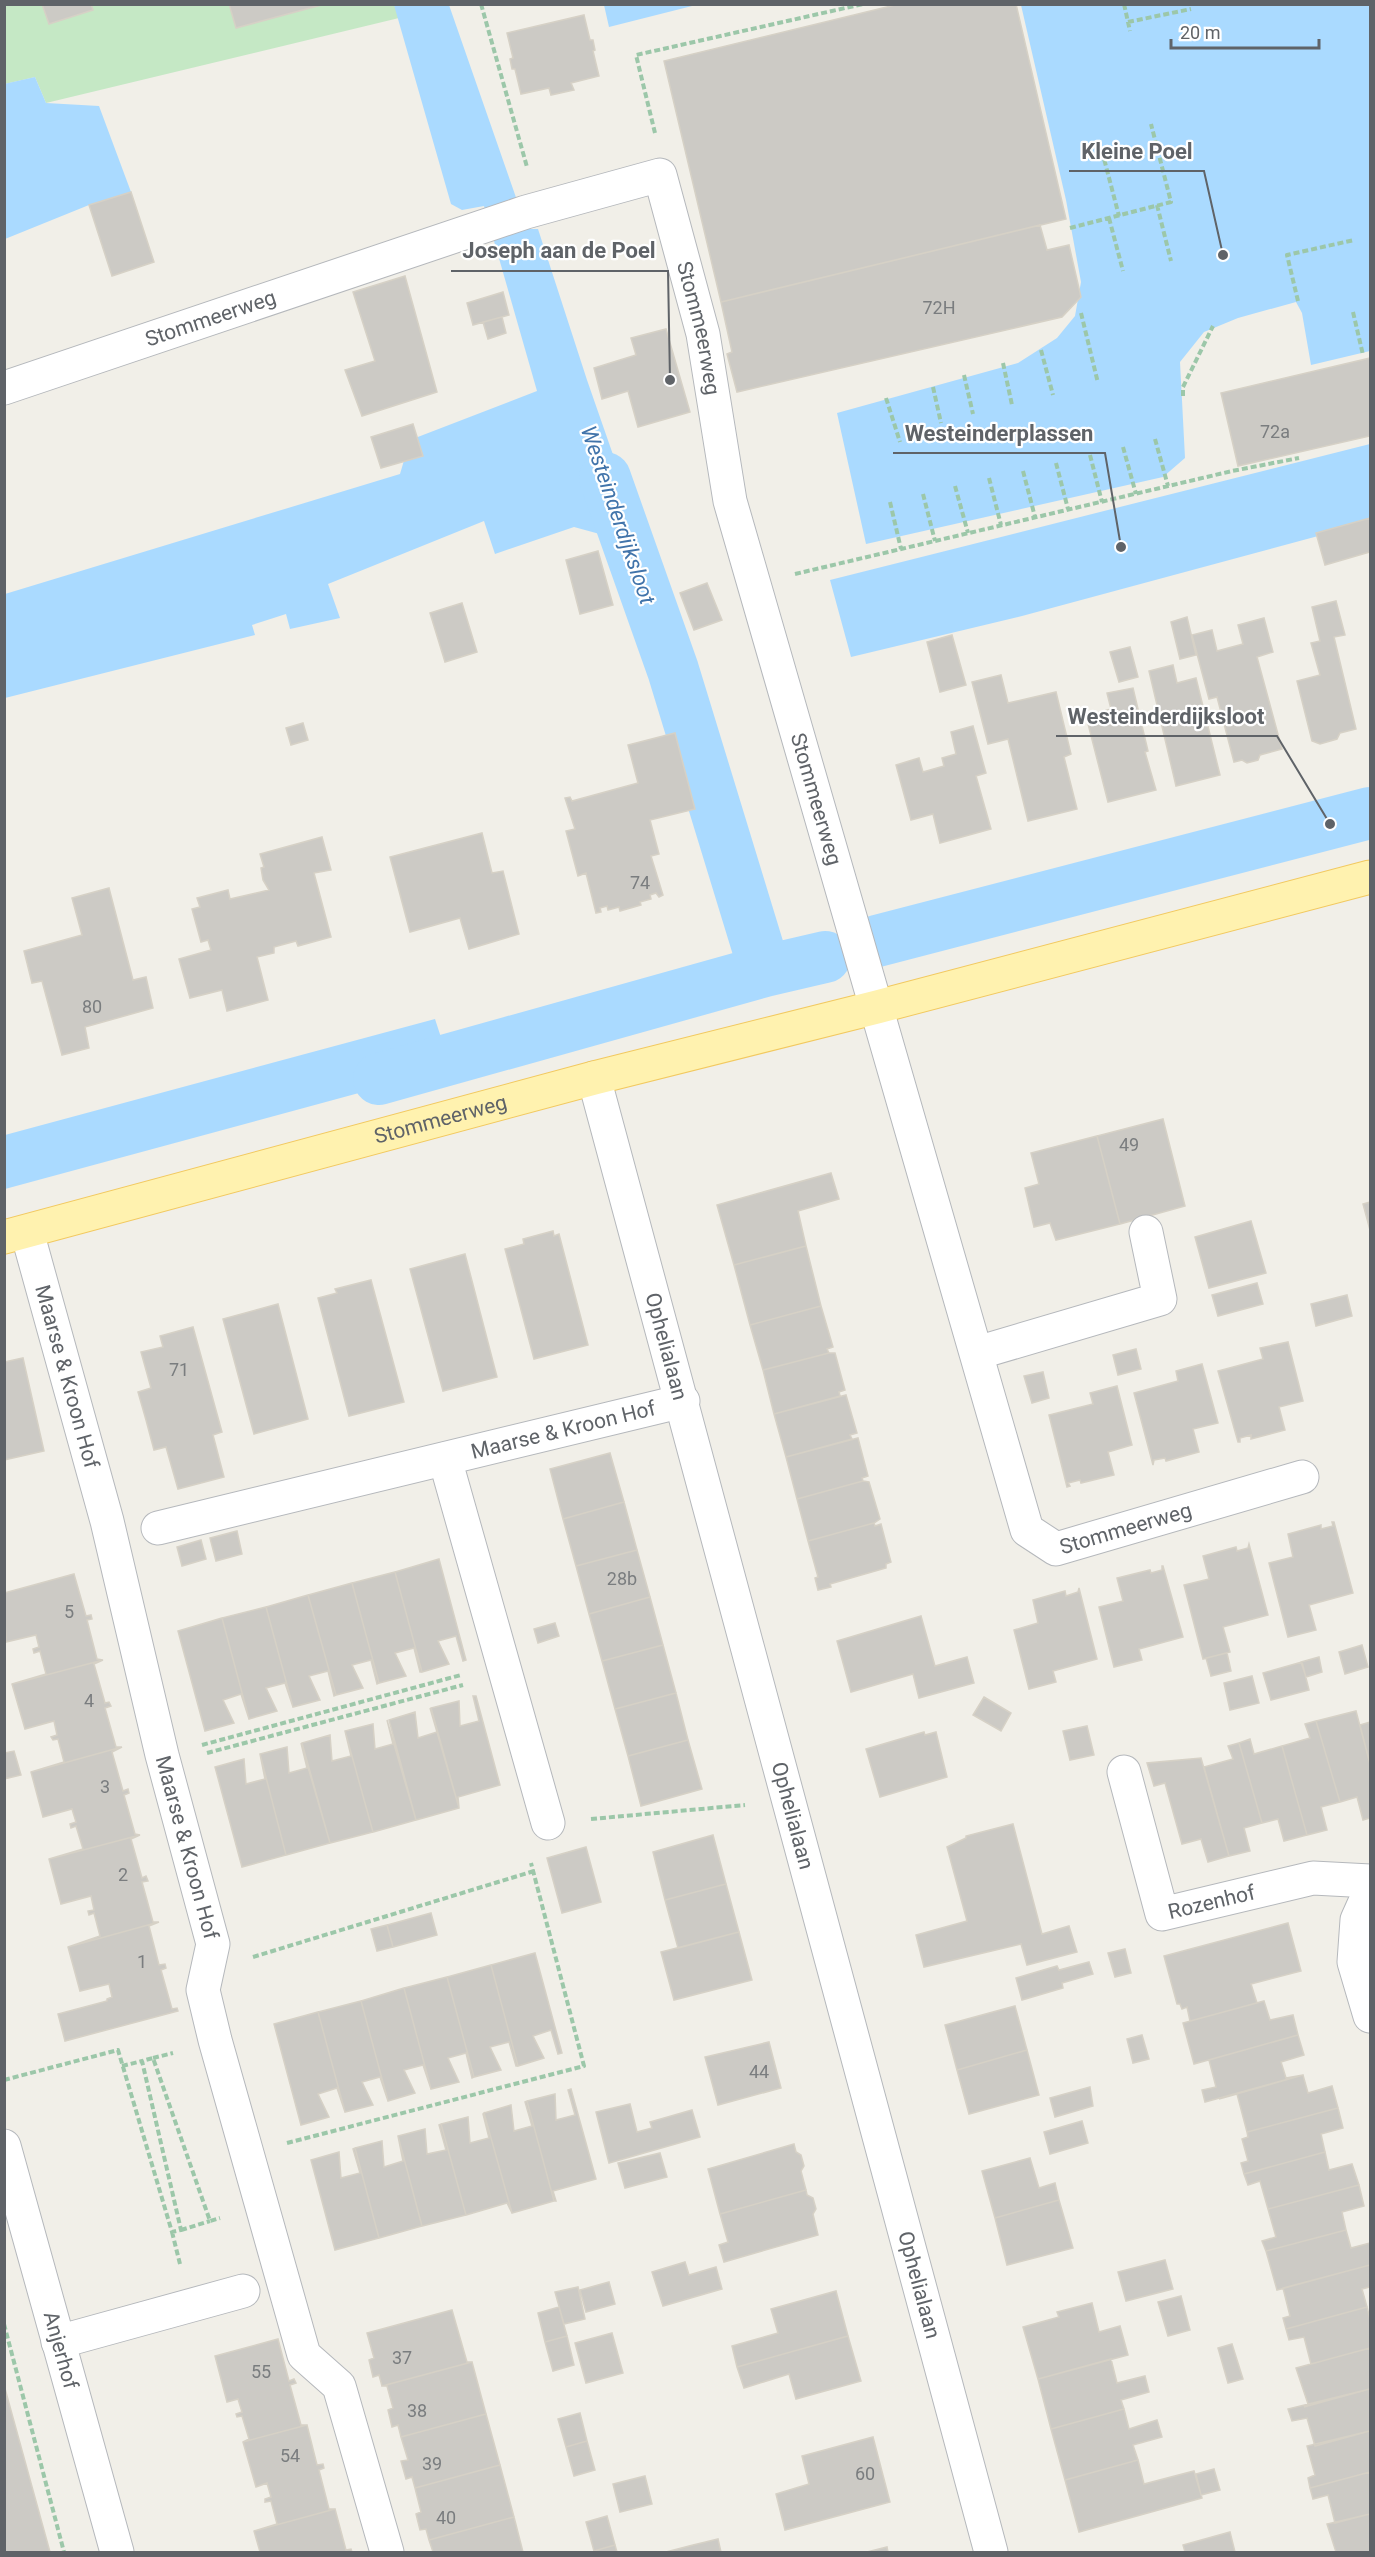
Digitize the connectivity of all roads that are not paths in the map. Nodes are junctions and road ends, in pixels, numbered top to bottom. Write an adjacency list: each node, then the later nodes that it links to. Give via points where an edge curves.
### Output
1 (4, 388): 3 (street, Stommeerweg, via 482,226 660,175 704,334 730,501)
2 (1371, 877): 3 (main road, Stommeerweg)
3 (878, 1007): 4 (main road, Stommeerweg); 7 (street, Stommeerweg)
4 (594, 1078): 6 (main road, Stommeerweg); 8 (street, Ophelialaan)
5 (1146, 1232): 7 (street, via 1160,1299)
6 (16, 1235): 21 (street, Maarse & Kroon Hof, via 53,1323 107,1521 162,1755 213,1944 203,1990 304,2355 339,2386)
7 (976, 1353): 10 (street, Stommeerweg, via 1027,1530 1056,1549)
8 (683, 1401): 9 (street, Maarse & Kroon Hof); 22 (street, Ophelialaan)
9 (445, 1459): 11 (street, Maarse & Kroon Hof); 13 (street, Maarse & Kroon Hof)
10 (1302, 1477)
11 (158, 1528)
12 (1124, 1772): 14 (street, Rozenhof, via 1162,1914 1313,1878)
13 (548, 1823)
14 (1371, 1881)
15 (1371, 1891): 16 (street, via 1357,1920 1354,1962)
16 (1371, 2016)
17 (4, 2146): 19 (street, Anjerhof)
18 (243, 2291): 19 (street)
19 (58, 2342): 20 (street, Anjerhof)
20 (117, 2553)
21 (387, 2553)
22 (991, 2553)

